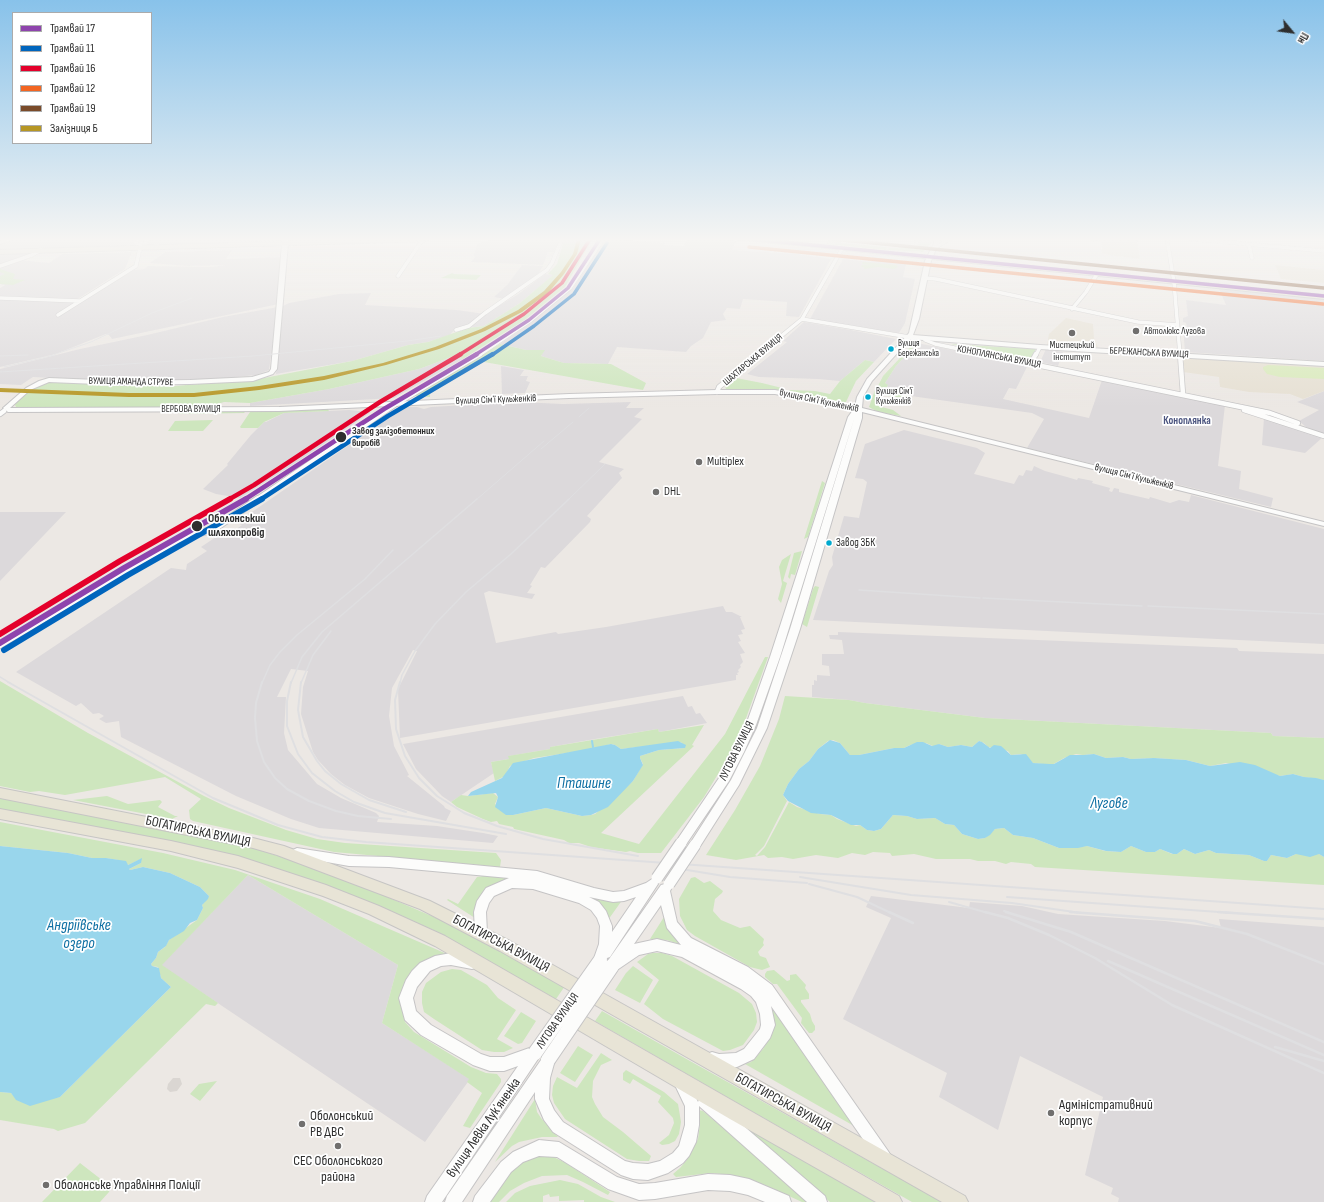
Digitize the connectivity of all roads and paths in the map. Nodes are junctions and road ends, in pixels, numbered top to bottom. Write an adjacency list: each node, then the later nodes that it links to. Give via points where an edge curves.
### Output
1 (89, 295): 13 (street)
2 (281, 295): 29 (main road, ВУЛИЦЯ АМАНДА СТРУВЕ, via 274,369 266,375 190,382 49,380 28,389)
3 (510, 295): 18 (street, via 469,326)
4 (561, 295): 28 (street, via 531,320 470,361)
5 (816, 295): 16 (street, ШАХТАРСЬКА ВУЛИЦЯ)
6 (921, 295): 19 (main road, ЛУГОВА ВУЛИЦЯ)
7 (1009, 295): 14 (street)
8 (1083, 295): 14 (street)
9 (1174, 295): 17 (street)
10 (1307, 295): 11 (main road)
11 (1324, 297)
12 (0, 298): 13 (street)
13 (80, 301): 15 (street)
14 (1072, 309): 17 (street, via 1138,322)
15 (58, 315)
16 (802, 319): 19 (street, КОНОПЛЯНСЬКА ВУЛИЦЯ); 25 (street, ШАХТАРСЬКА ВУЛИЦЯ)
17 (1177, 325): 22 (street)
18 (456, 330)
19 (909, 338): 20 (main road, КОНОПЛЯНСЬКА ВУЛИЦЯ); 30 (main road, ЛУГОВА ВУЛИЦЯ, via 869,380 860,397)
20 (925, 340): 21 (main road, БЕРЕЖАНСЬКА ВУЛИЦЯ); 23 (street, КОНОПЛЯНСЬКА ВУЛИЦЯ)
21 (1040, 347): 22 (main road, БЕРЕЖАНСЬКА ВУЛИЦЯ); 23 (street)
22 (1180, 355): 24 (main road, БЕРЕЖАНСЬКА ВУЛИЦЯ); 26 (street)
23 (1031, 363): 26 (street, КОНОПЛЯНСЬКА ВУЛИЦЯ)
24 (1324, 364)
25 (717, 392): 28 (main road, вулиця Сімʼї Кульженків); 30 (main road, вулиця Сімʼї Кульженків, via 775,392)
26 (1183, 394): 27 (street, КОНОПЛЯНСЬКА ВУЛИЦЯ)
27 (1220, 402): 31 (street, КОНОПЛЯНСЬКА ВУЛИЦЯ, via 1270,412); 32 (street, КОНОПЛЯНСЬКА ВУЛИЦЯ)
28 (396, 404): 29 (main road, ВЕРБОВА ВУЛИЦЯ, via 280,409); 34 (street, via 214,529 179,539)
29 (3, 410)
30 (858, 410): 33 (main road, вулиця Сімʼї Кульженків); 38 (main road, ЛУГОВА ВУЛИЦЯ, bridge, via 851,417 751,725 725,778 681,844); 38 (main road, ЛУГОВА ВУЛИЦЯ, bridge, via 859,418 821,544 762,728 735,782 695,845)
31 (1298, 423)
32 (1324, 436)
33 (1324, 524)
34 (0, 645)
35 (0, 793): 37 (main road, БОГАТИРСЬКА ВУЛИЦЯ)
36 (0, 814): 40 (main road, БОГАТИРСЬКА ВУЛИЦЯ, via 172,846 265,870 374,910 418,930)
37 (279, 850): 38 (main road, via 349,862 389,862 537,876 613,897); 39 (main road, БОГАТИРСЬКА ВУЛИЦЯ, via 425,905)
38 (660, 885): 41 (main road, ЛУГОВА ВУЛИЦЯ); 45 (main road, via 671,924 677,933 686,942 743,971 767,989)
39 (481, 933): 41 (main road, via 480,912 483,901 490,892 511,883 533,884 582,899 595,906 606,926); 42 (main road, БОГАТИРСЬКА ВУЛИЦЯ)
40 (480, 964): 43 (main road, via 451,959 440,960 425,967 411,984 406,998 410,1015 426,1030 478,1060 490,1064); 44 (main road, БОГАТИРСЬКА ВУЛИЦЯ)
41 (606, 964): 42 (main road, via 648,946 665,946 686,953 756,992 764,1007 768,1025 765,1034 749,1054 737,1060 719,1061); 43 (main road, ЛУГОВА ВУЛИЦЯ, bridge)
42 (698, 1054): 45 (main road, БОГАТИРСЬКА ВУЛИЦЯ)
43 (542, 1057): 44 (main road, via 542,1099 558,1127 621,1167 633,1171 648,1172 663,1168 684,1151 692,1125 692,1106); 46 (main road, вулиця Левка Лукʼяненка); 47 (main road, вулиця Левка Лукʼяненка)
44 (680, 1080): 50 (main road, БОГАТИРСЬКА ВУЛИЦЯ); 51 (main road, БОГАТИРСЬКА ВУЛИЦЯ)
45 (886, 1161): 52 (main road, БОГАТИРСЬКА ВУЛИЦЯ)
46 (433, 1202)
47 (453, 1202)
48 (481, 1202): 49 (main road, via 506,1167 518,1157 539,1148 559,1150 625,1189 655,1192 684,1185 730,1183 749,1187)
49 (783, 1202)
50 (819, 1202)
51 (894, 1202)
52 (959, 1202)

